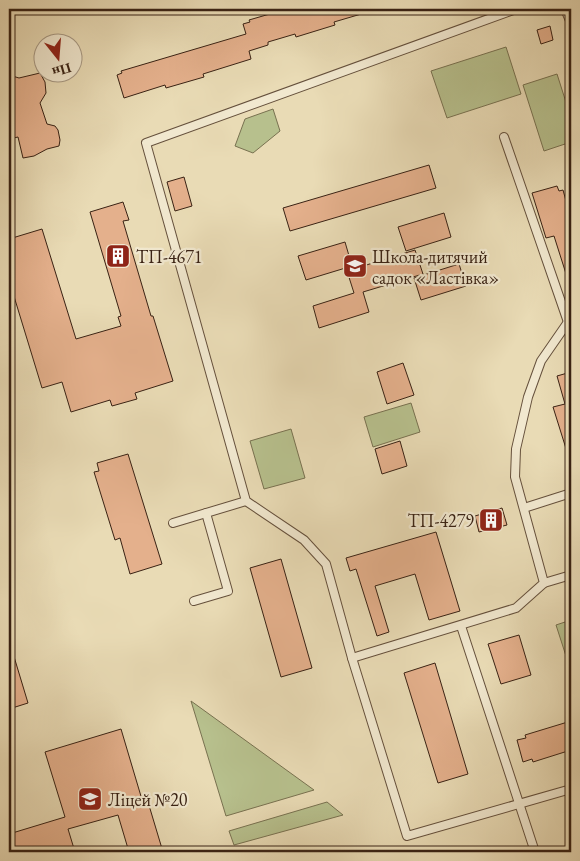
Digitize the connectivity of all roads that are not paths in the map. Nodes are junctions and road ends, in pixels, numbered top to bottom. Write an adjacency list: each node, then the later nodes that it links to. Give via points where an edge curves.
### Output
1 (516, 9): 7 (lane, via 146,143)
2 (565, 9): 3 (lane)
3 (571, 23)
4 (504, 137): 5 (lane)
5 (570, 321): 8 (lane, via 541,361 522,421 515,477)
6 (571, 493): 8 (lane)
7 (246, 501): 9 (lane); 15 (lane, via 304,540 326,564)
8 (524, 508): 12 (lane)
9 (206, 514): 10 (lane); 13 (lane, via 228,591)
10 (173, 523)
11 (571, 575): 12 (lane)
12 (544, 583): 14 (lane, via 516,608)
13 (194, 601)
14 (461, 626): 15 (lane); 17 (lane)
15 (352, 658): 17 (lane, via 407,836)
16 (571, 789): 17 (lane)
17 (519, 804): 18 (lane)
18 (535, 852)

